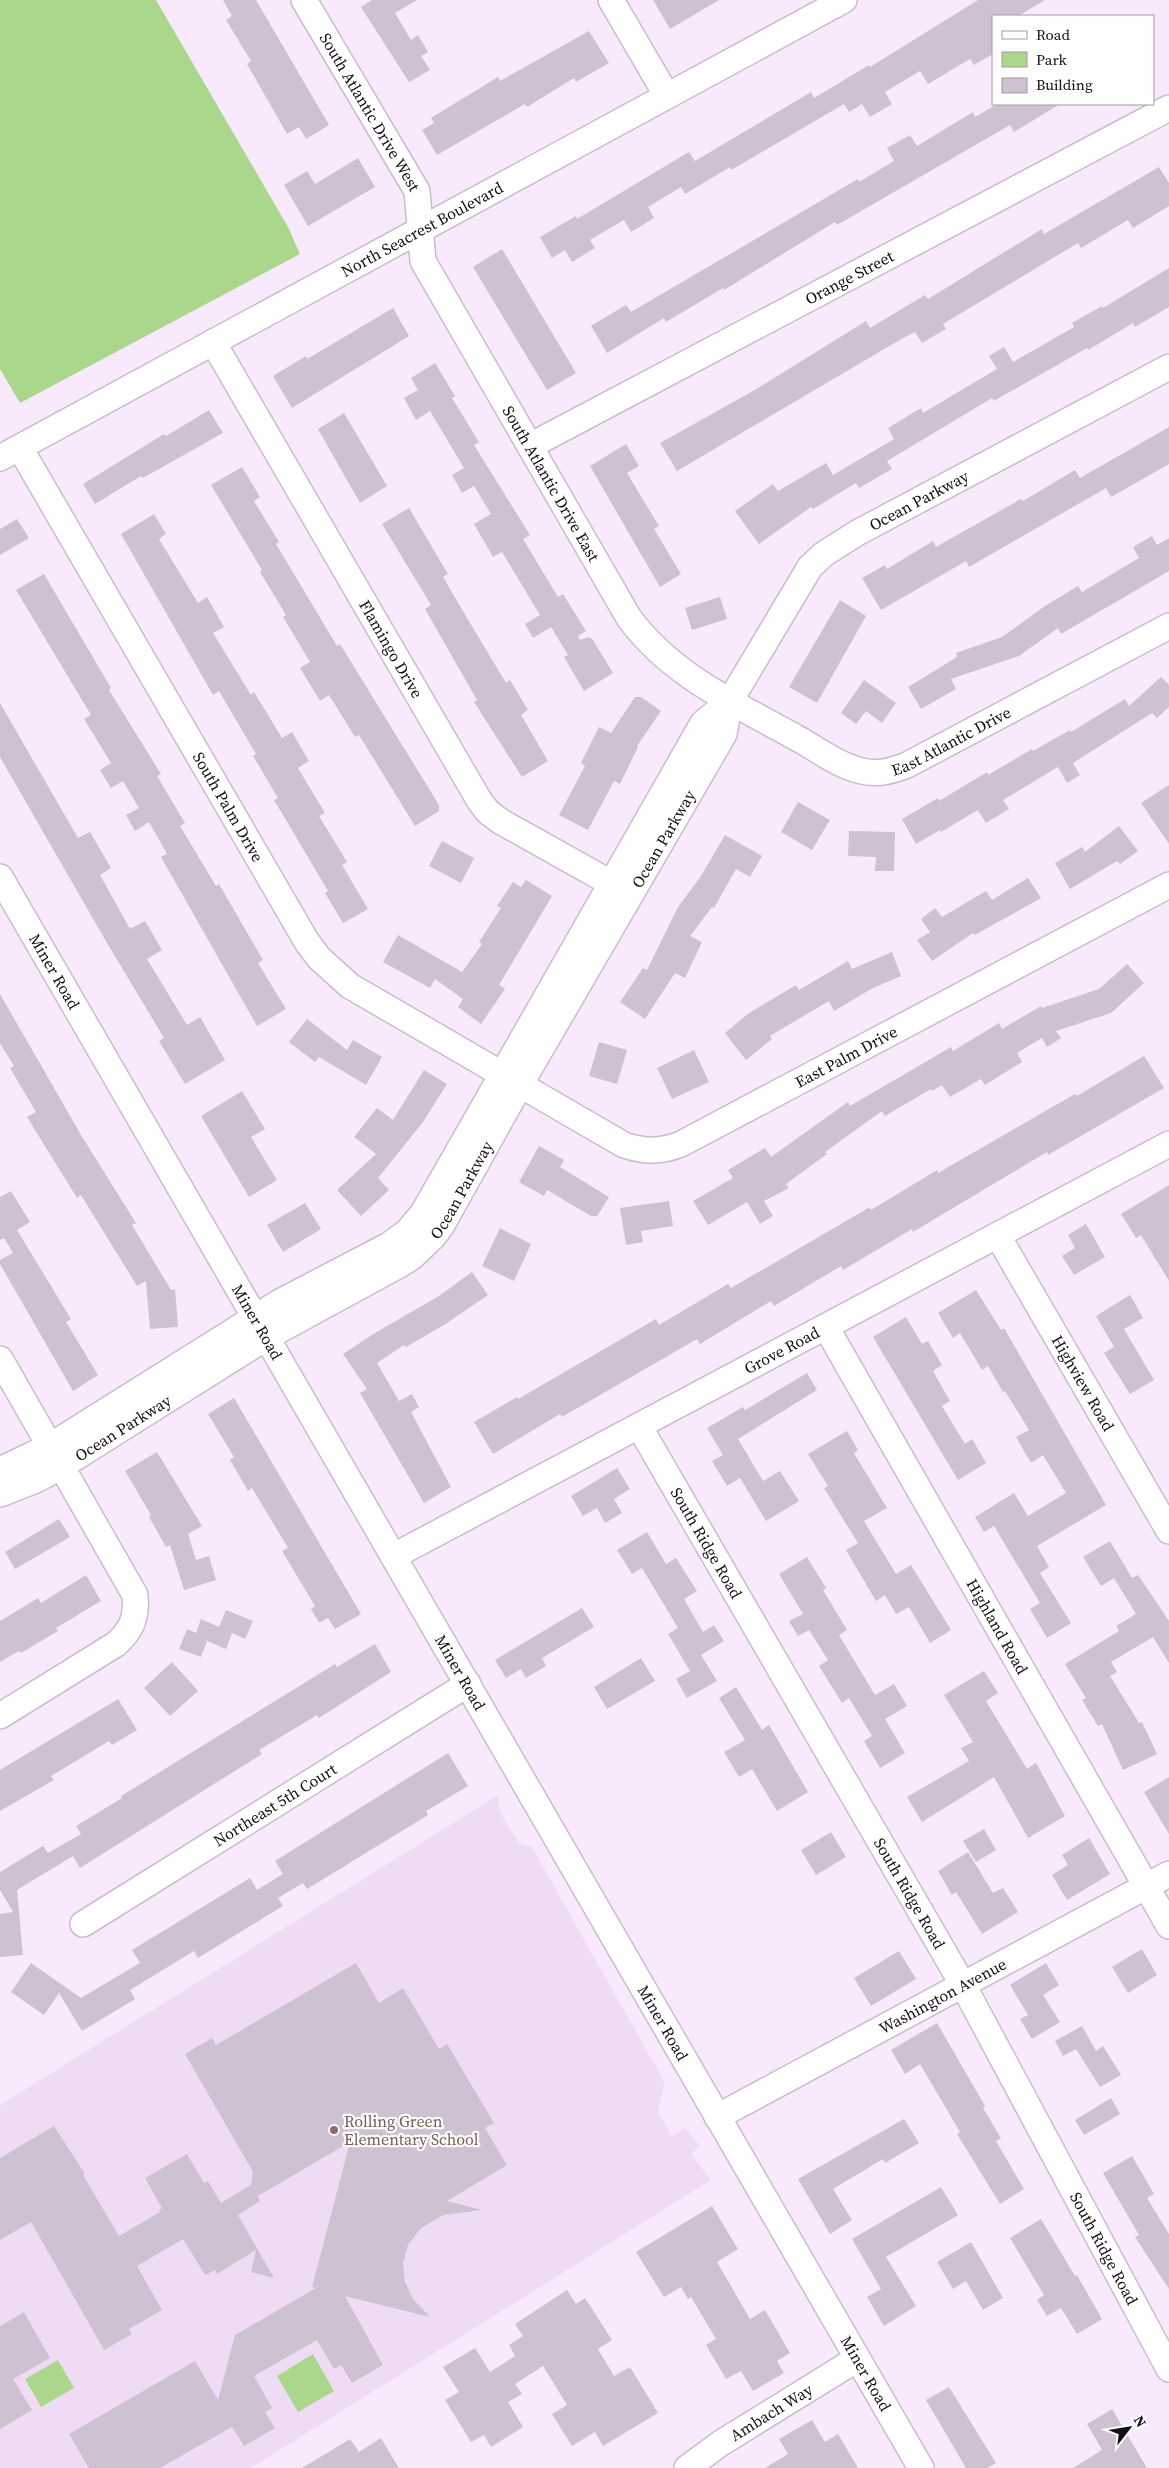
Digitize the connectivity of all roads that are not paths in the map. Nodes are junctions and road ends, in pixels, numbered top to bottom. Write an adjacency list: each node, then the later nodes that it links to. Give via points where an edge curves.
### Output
1 (304, 0): 6 (street, South Atlantic Drive West, via 417,191)
2 (611, 0): 4 (street)
3 (844, 0): 4 (street, North Seacrest Boulevard)
4 (666, 96): 6 (street, North Seacrest Boulevard)
5 (1169, 108): 9 (street, Orange Street)
6 (422, 230): 7 (street, North Seacrest Boulevard); 9 (street, South Atlantic Drive East, via 423,261)
7 (213, 342): 10 (street, North Seacrest Boulevard); 15 (street, Flamingo Drive, via 479,800 500,821)
8 (1169, 367): 12 (street, Ocean Parkway, via 857,533 824,554 798,584)
9 (530, 446): 12 (street, South Atlantic Drive East, via 641,634 668,661)
10 (10, 453): 16 (street, South Palm Drive, via 319,958 350,986)
11 (1169, 626): 12 (street, East Atlantic Drive, via 893,770 878,773 849,767)
12 (730, 700): 15 (street, Ocean Parkway, via 703,723)
13 (0, 877): 19 (street, Miner Road)
14 (1169, 885): 16 (street, East Palm Drive, via 668,1149 645,1151 624,1145)
15 (621, 889): 16 (street, Ocean Parkway)
16 (510, 1080): 19 (street, Ocean Parkway, via 442,1225 423,1248 401,1264)
17 (1169, 1144): 18 (street, Grove Road)
18 (998, 1236): 20 (street, Grove Road); 26 (street, Highview Road)
19 (261, 1327): 23 (street, Ocean Parkway); 27 (street, Miner Road)
20 (826, 1327): 22 (street, Grove Road); 31 (street, Highland Road)
21 (0, 1359): 23 (street)
22 (639, 1426): 27 (street, Grove Road); 34 (street, South Ridge Road)
23 (56, 1456): 24 (street, Ocean Parkway); 25 (street, Ocean Parkway, via 36,1480); 29 (street, via 135,1595 134,1623 116,1644)
24 (0, 1470)
25 (0, 1494)
26 (1169, 1531)
27 (394, 1556): 28 (street, Miner Road)
28 (468, 1684): 32 (street, Northeast 5th Court); 35 (street, Miner Road)
29 (0, 1716)
30 (1169, 1874): 31 (street, Washington Avenue)
31 (1147, 1886): 33 (street, Highland Road); 34 (street, Washington Avenue)
32 (83, 1924)
33 (1169, 1926)
34 (963, 1985): 35 (street, Washington Avenue); 37 (street, South Ridge Road)
35 (717, 2117): 36 (street, Miner Road)
36 (857, 2359): 38 (street, Ambach Way, via 721,2443); 39 (street, Miner Road)
37 (1169, 2369)
38 (687, 2468)
39 (921, 2468)

